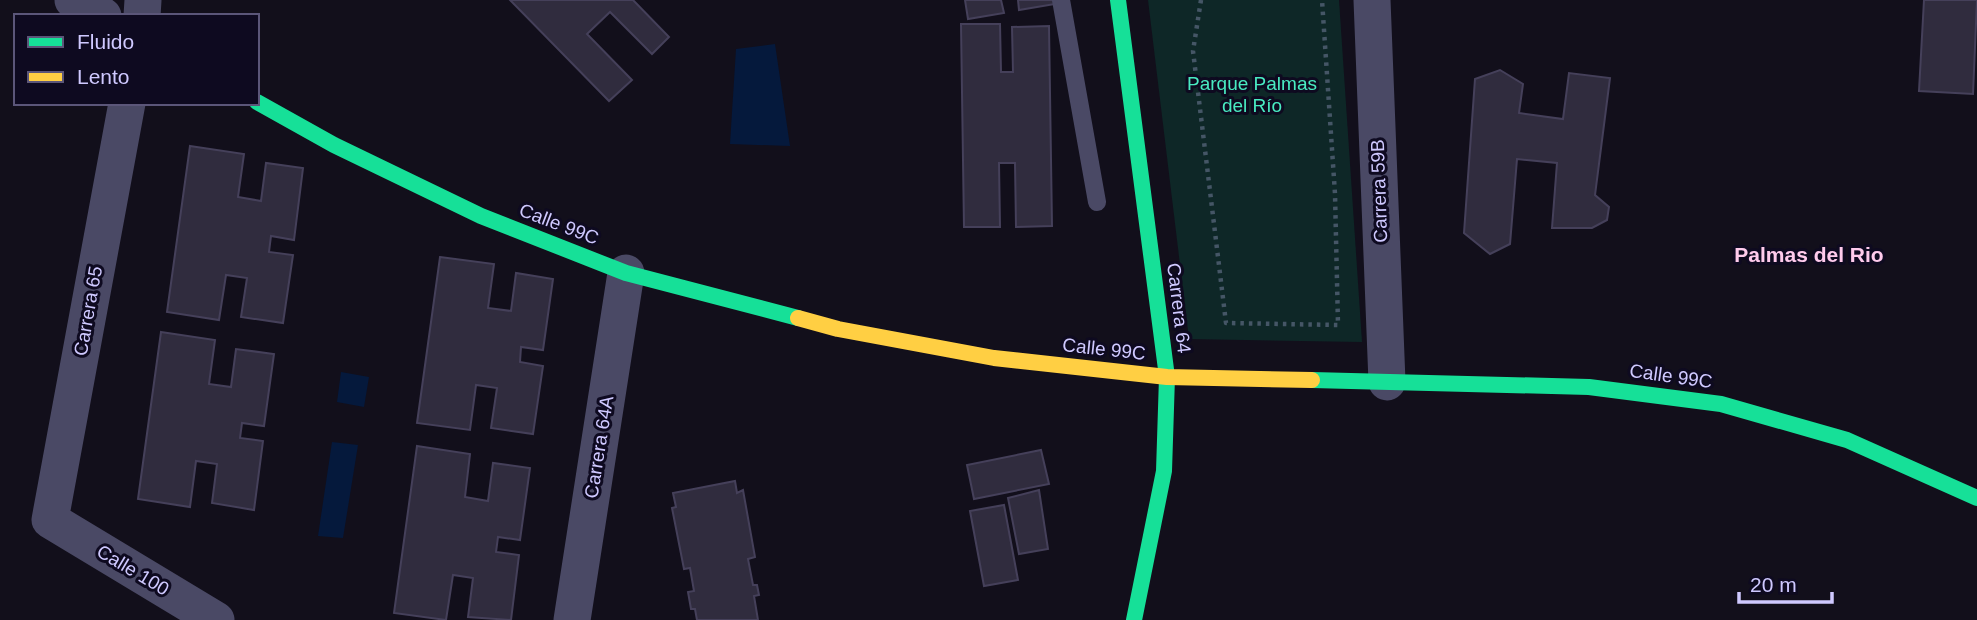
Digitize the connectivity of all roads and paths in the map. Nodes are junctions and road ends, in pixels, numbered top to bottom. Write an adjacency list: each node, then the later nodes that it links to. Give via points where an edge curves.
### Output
1 (74, 0): 7 (street)
2 (1061, 0): 10 (lane)
3 (1118, 0): 12 (street, Carrera 64)
4 (1201, 0): 5 (path, via 1193,51 1226,323 1338,325)
5 (1322, 0)
6 (1371, 0): 13 (street, Carrera 59B)
7 (99, 14)
8 (259, 103): 11 (street, Calle 99C, via 481,216)
9 (127, 105): 15 (street, Carrera 65)
10 (1097, 202)
11 (626, 273): 12 (street, Calle 99C, via 838,329 994,358); 17 (street, Carrera 64A)
12 (1167, 377): 13 (street, Calle 99C); 18 (street, Carrera 64, via 1164,471)
13 (1387, 383): 14 (street, Calle 99C, via 1589,387 1721,404 1847,440)
14 (1976, 488)
15 (50, 520): 16 (street, Calle 100)
16 (216, 620)
17 (572, 620)
18 (1134, 620)

